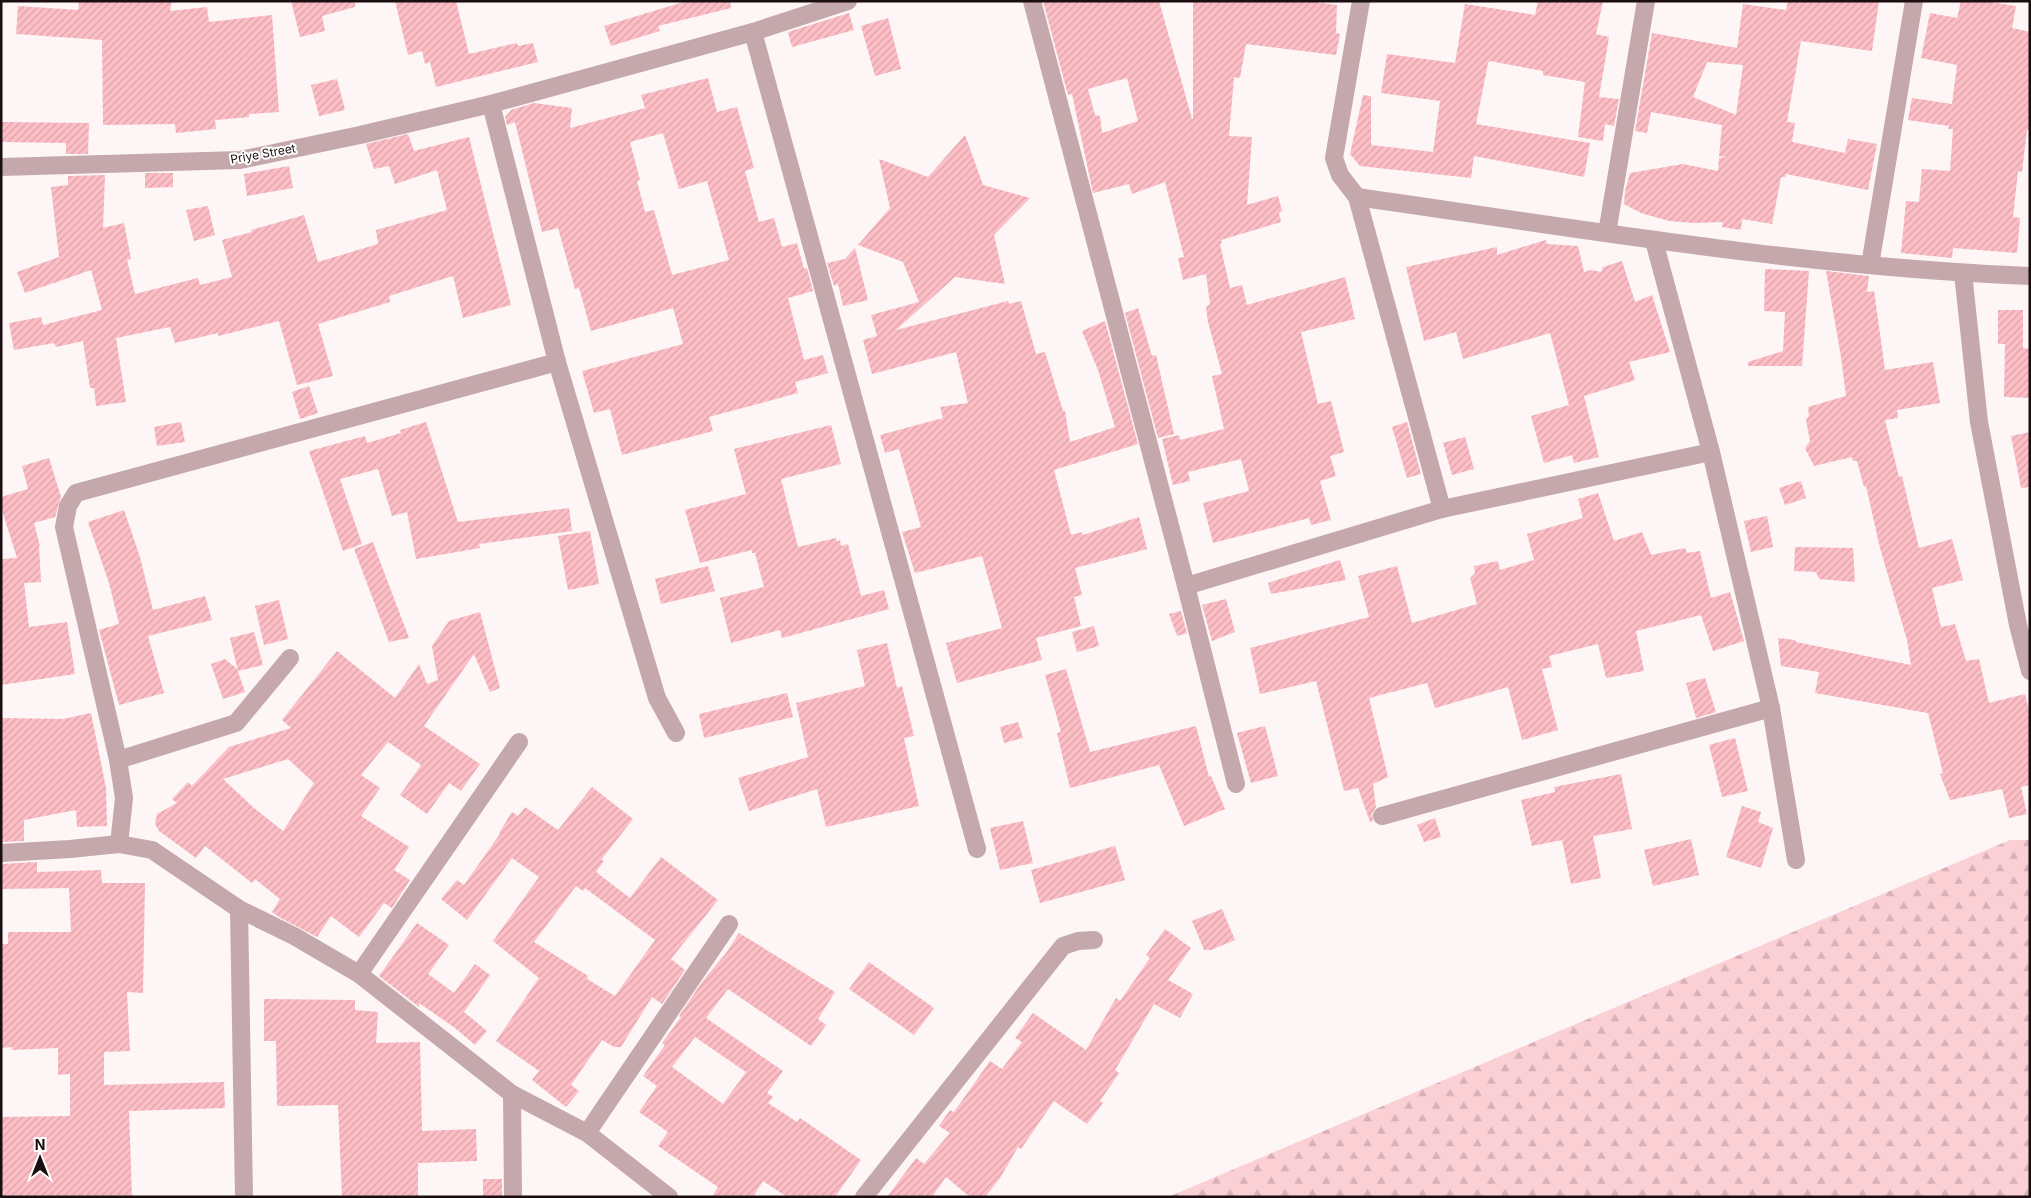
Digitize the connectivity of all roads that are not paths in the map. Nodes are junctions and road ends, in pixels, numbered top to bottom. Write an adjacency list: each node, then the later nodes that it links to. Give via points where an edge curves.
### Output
1 (848, 1): 6 (street, Priye Street)
2 (1032, 1): 18 (street)
3 (1361, 1): 9 (street, via 1334,158 1340,175)
4 (1646, 1): 10 (street)
5 (1914, 1): 12 (street)
6 (753, 32): 7 (street, Priye Street); 28 (street)
7 (491, 104): 8 (street, Priye Street, via 240,160); 15 (street)
8 (1, 167)
9 (1357, 198): 10 (street); 17 (street)
10 (1607, 233): 11 (street)
11 (1654, 241): 12 (street); 16 (street)
12 (1870, 265): 13 (street)
13 (1963, 273): 14 (street); 20 (street, via 1979,422 2018,625)
14 (2030, 276)
15 (557, 362): 22 (street, via 657,698); 24 (street, via 76,493 68,506 64,526)
16 (1711, 452): 17 (street); 21 (street)
17 (1442, 509): 18 (street)
18 (1186, 586): 25 (street)
19 (290, 658): 24 (street, via 236,723)
20 (2030, 671)
21 (1771, 708): 26 (street); 30 (street)
22 (676, 733)
23 (519, 742): 34 (street)
24 (118, 760): 27 (street, via 124,798)
25 (1236, 784)
26 (1382, 816)
27 (120, 844): 29 (street); 31 (street, via 152,850)
28 (977, 849)
29 (1, 853)
30 (1796, 860)
31 (239, 909): 34 (street); 37 (street)
32 (729, 924): 36 (street)
33 (1094, 940): 40 (street, via 1064,946)
34 (359, 974): 35 (street)
35 (512, 1094): 36 (street); 38 (street)
36 (587, 1133): 39 (street)
37 (244, 1197)
38 (513, 1197)
39 (669, 1197)
40 (864, 1197)

